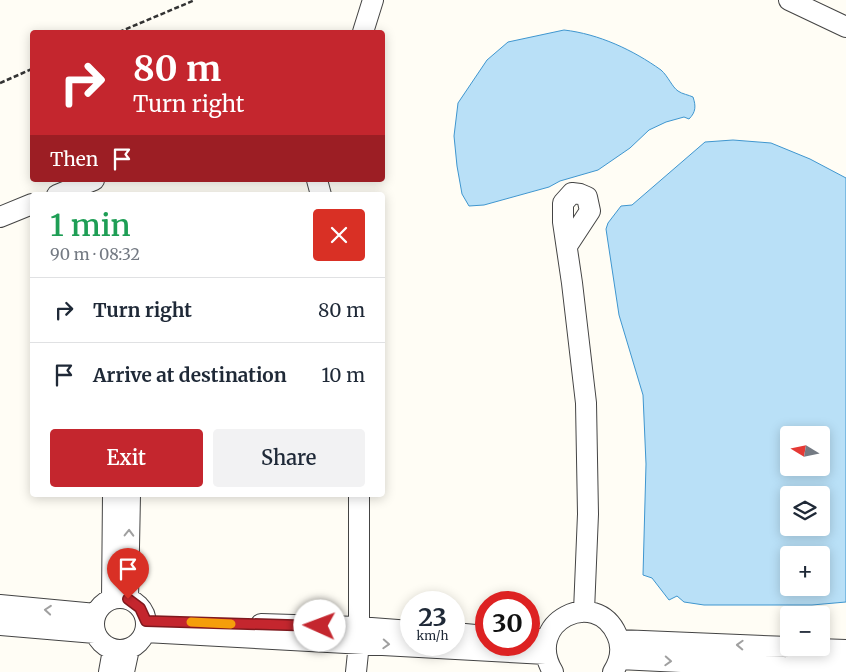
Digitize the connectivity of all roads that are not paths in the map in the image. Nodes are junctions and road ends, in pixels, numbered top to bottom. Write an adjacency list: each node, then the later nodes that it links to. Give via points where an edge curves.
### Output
1 (372, 0): 4 (street)
2 (789, 0): 3 (street)
3 (846, 26)
4 (364, 30)
5 (90, 186): 6 (street)
6 (68, 192)
7 (30, 205): 8 (street)
8 (0, 217)
9 (566, 246): 15 (street, via 586,403 588,514)
10 (113, 497): 13 (street)
11 (130, 497): 13 (street, one-way to 11)
12 (359, 497): 20 (street)
13 (120, 599): 16 (street, via 105,602); 18 (street, via 140,608)
14 (0, 605): 16 (street, one-way to 14)
15 (584, 611): 25 (street, via 560,619 552,628); 26 (street, via 607,620 615,629)
16 (95, 624): 17 (street); 22 (street, via 105,646)
17 (0, 626)
18 (145, 626): 20 (street); 22 (street, via 136,645)
19 (400, 631): 20 (street)
20 (358, 635): 25 (street, one-way to 25); 30 (street)
21 (780, 648): 26 (street, one-way to 26)
22 (121, 649): 28 (street); 29 (street)
23 (830, 649): 24 (street)
24 (846, 650)
25 (543, 651)
26 (617, 657): 27 (street, one-way to 27)
27 (846, 670)
28 (109, 672)
29 (124, 672)
30 (356, 672)

